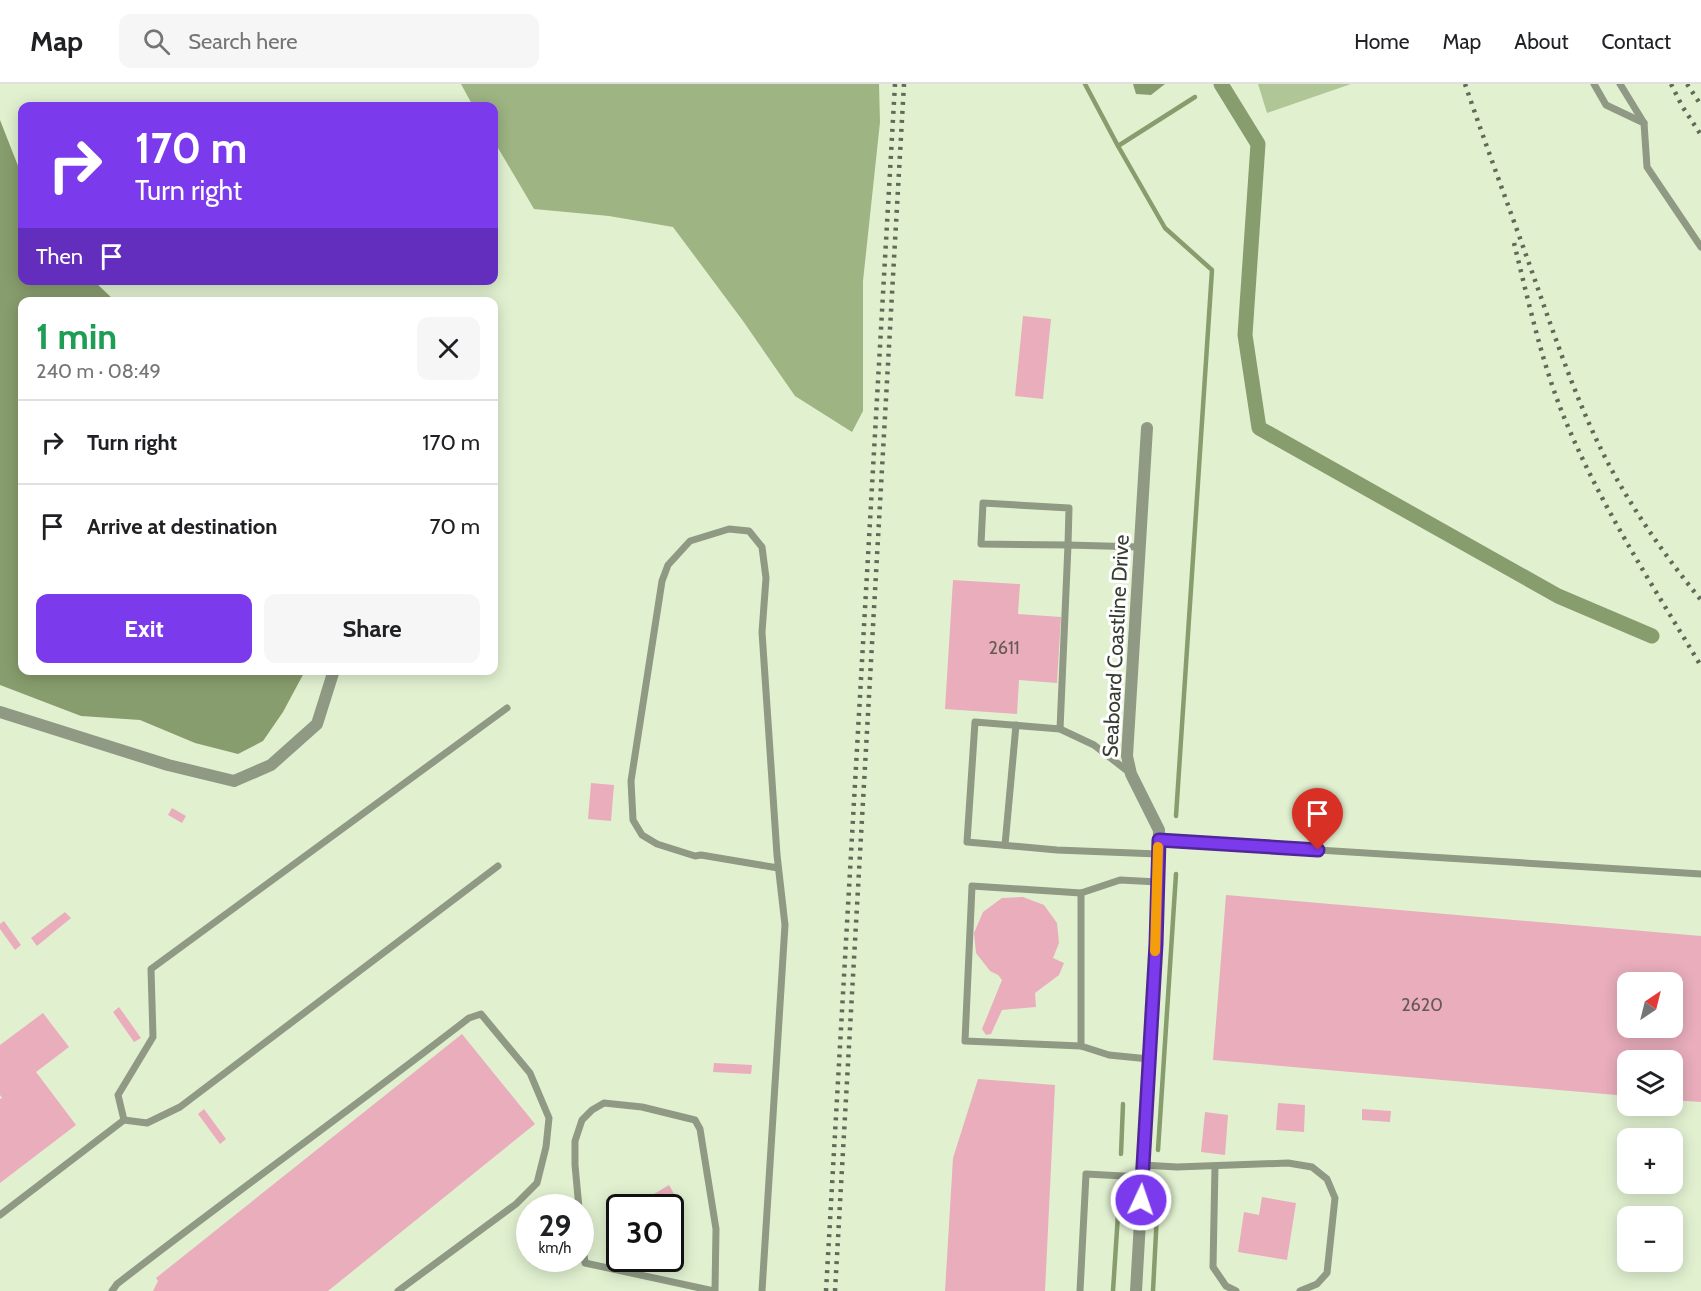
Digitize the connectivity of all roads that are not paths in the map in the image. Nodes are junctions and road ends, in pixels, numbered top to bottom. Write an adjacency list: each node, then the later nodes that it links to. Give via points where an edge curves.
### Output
1 (1594, 84): 3 (lane, via 1606,105)
2 (1620, 84): 3 (lane)
3 (1644, 123): 4 (lane, via 1647,167)
4 (1701, 247)
5 (1147, 428): 7 (street, Seaboard Coastline Drive)
6 (1068, 545): 6 (lane, via 981,544 983,503 1069,508); 7 (lane); 12 (lane)
7 (1140, 547): 13 (street, Seaboard Coastline Drive, via 1127,756)
8 (332, 675): 10 (street, via 317,724 272,765 234,781 168,765)
9 (507, 708): 24 (lane, via 151,969 153,1037 118,1095)
10 (0, 712)
11 (1016, 725): 12 (lane); 15 (lane); 15 (lane, via 975,722 967,842)
12 (1060, 729): 13 (lane, via 1094,745)
13 (1131, 774): 14 (street, Seaboard Coastline Drive, via 1159,830)
14 (1159, 840): 16 (street, Seaboard Coastline Drive); 19 (lane)
15 (1005, 845): 16 (lane)
16 (1158, 854): 20 (street, Seaboard Coastline Drive)
17 (498, 866): 24 (lane, via 180,1107 147,1123)
18 (778, 868): 18 (lane, via 762,632 766,578 762,547 749,531 729,529 690,542 669,565 662,580 631,781 633,820 642,835 657,844 695,856); 33 (lane, via 785,925)
19 (1701, 874)
20 (1158, 882): 21 (lane, via 1120,880); 23 (street, Seaboard Coastline Drive)
21 (1081, 893): 22 (lane); 22 (lane, via 972,886 965,1041)
22 (1080, 1046): 23 (lane, via 1109,1055)
23 (1149, 1059): 26 (street, Seaboard Coastline Drive)
24 (124, 1120): 28 (lane)
25 (1215, 1166): 26 (lane); 36 (lane, via 1213,1267 1226,1286); 37 (lane, via 1288,1163 1312,1167 1328,1179 1335,1198 1327,1273 1317,1284)
26 (1143, 1171): 34 (lane, via 1086,1174); 35 (street, Seaboard Coastline Drive)
27 (578, 1194): 32 (lane, via 574,1141 582,1120 604,1102 695,1120 700,1129 716,1229)
28 (0, 1215)
29 (594, 1265): 32 (lane)
30 (112, 1291): 31 (lane, via 334,1119 469,1018 481,1014 530,1073 549,1118 537,1183 516,1204)
31 (398, 1291)
32 (714, 1291)
33 (762, 1291)
34 (1080, 1291)
35 (1136, 1291)
36 (1236, 1291)
37 (1300, 1291)

